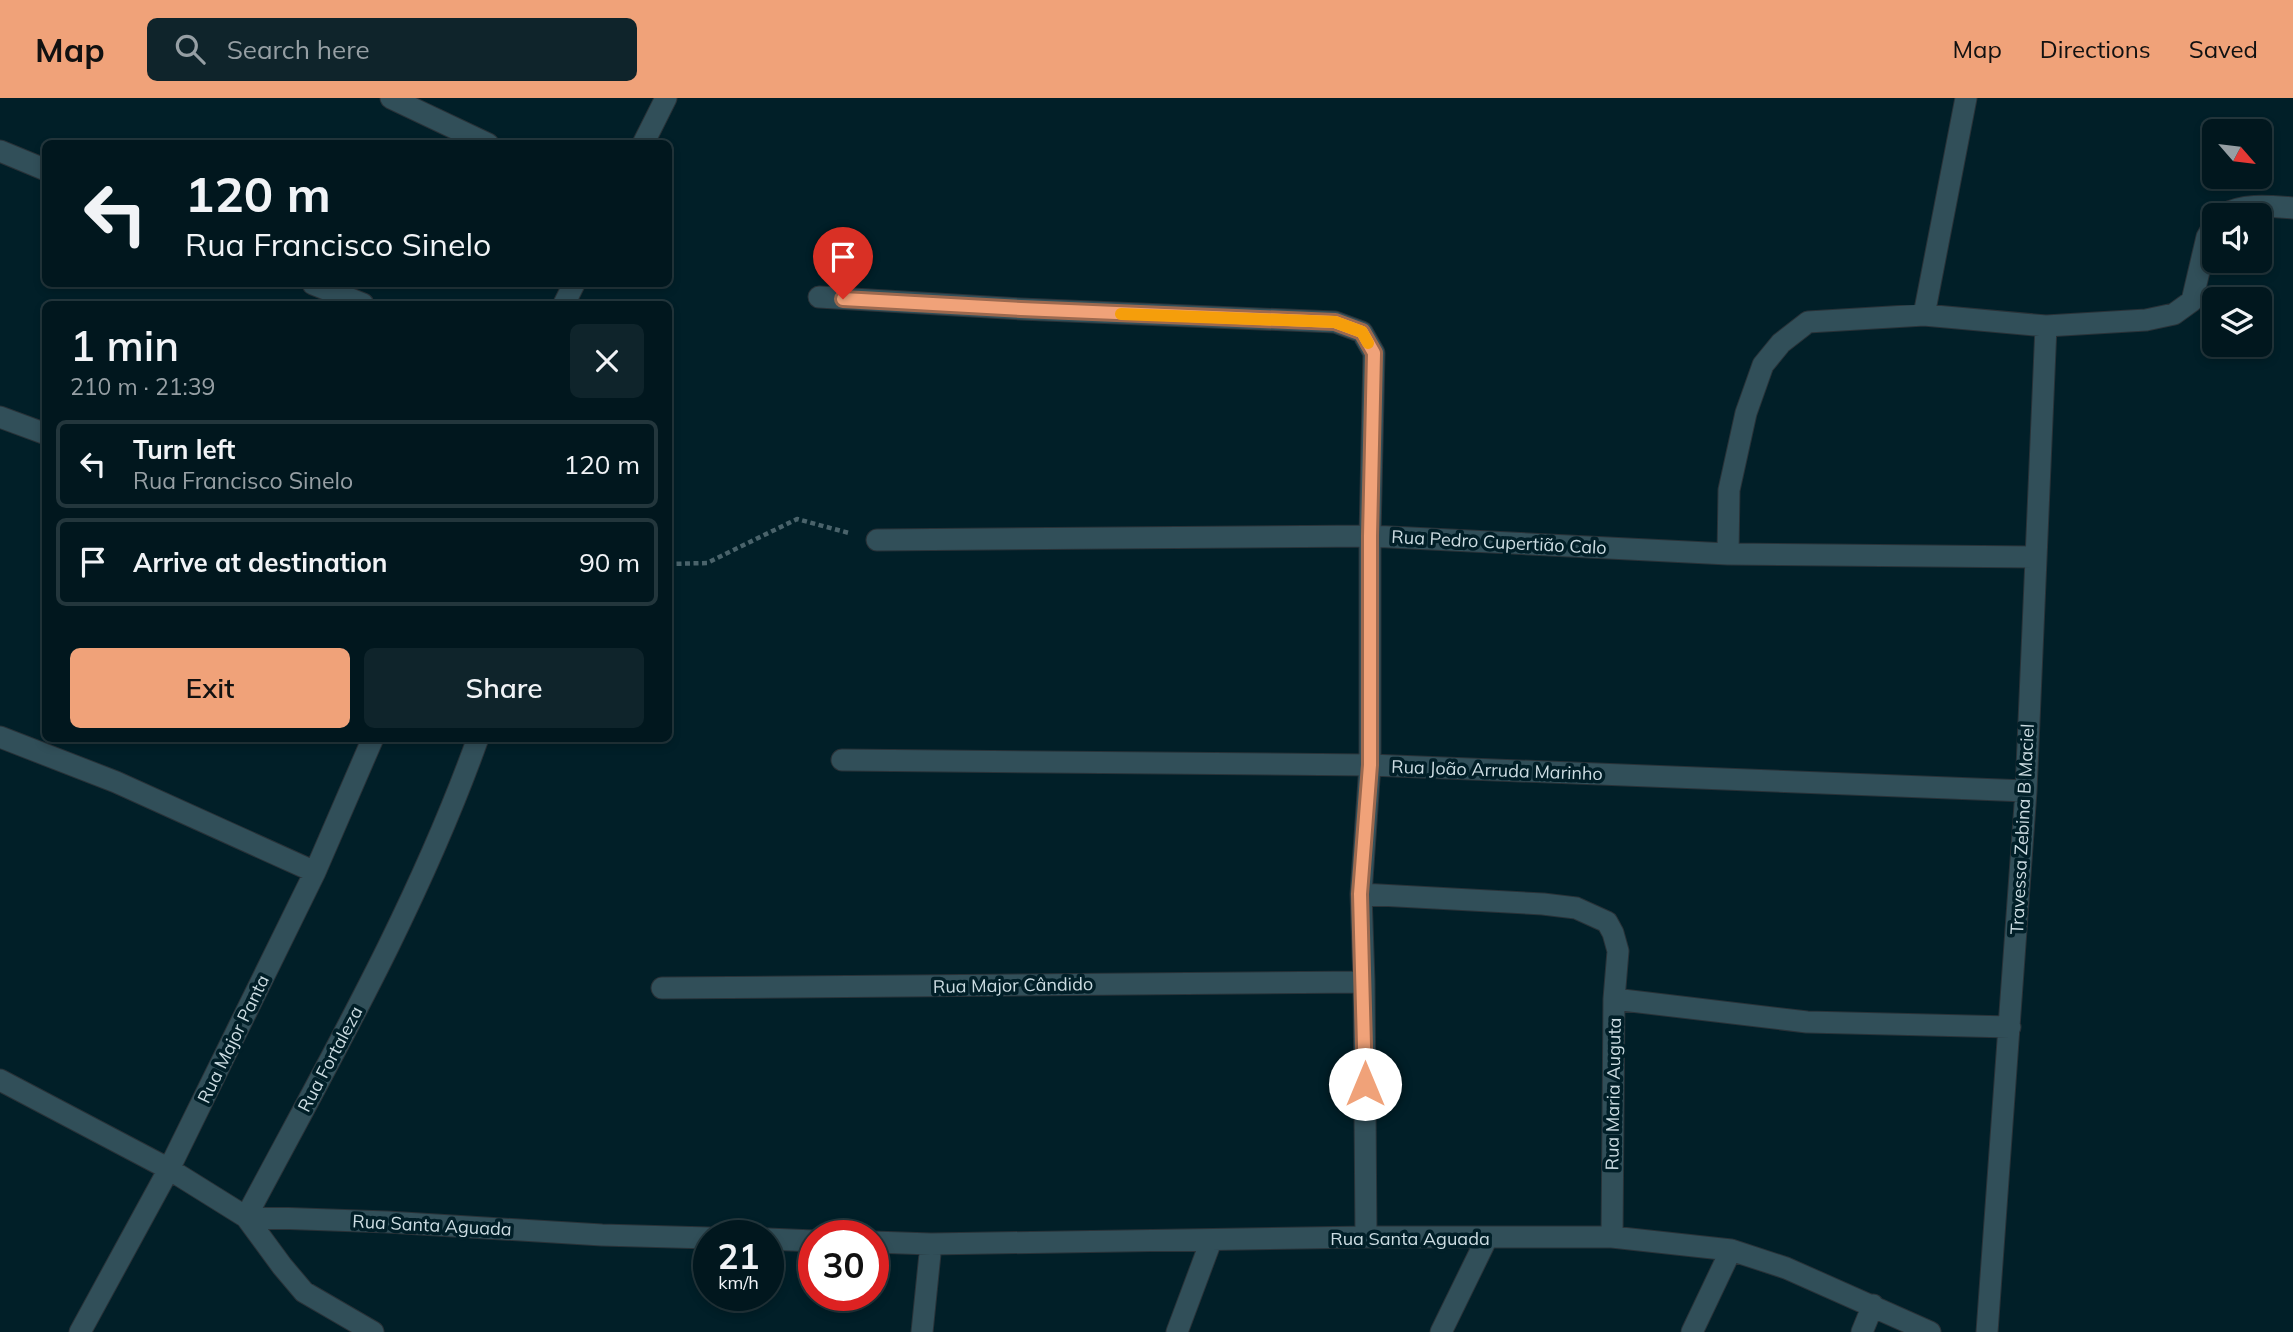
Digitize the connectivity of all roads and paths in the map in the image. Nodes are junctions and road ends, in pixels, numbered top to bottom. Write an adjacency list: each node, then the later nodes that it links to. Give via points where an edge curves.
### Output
1 (391, 98): 4 (street)
2 (666, 98): 5 (street)
3 (1966, 98): 14 (street)
4 (480, 140)
5 (645, 140)
6 (0, 151): 7 (street)
7 (42, 168)
8 (2272, 206): 9 (street)
9 (2293, 208)
10 (2202, 258): 15 (street, via 2192,301 2174,314)
11 (320, 287): 13 (street)
12 (820, 298): 18 (street, via 1335,322 1362,332 1374,353)
13 (356, 301)
14 (1924, 315): 15 (street); 20 (street, via 1808,322 1781,343 1763,365 1746,413 1729,490)
15 (2046, 326): 21 (street, Travessa Zebina B Maciel)
16 (0, 417): 17 (street)
17 (42, 433)
18 (1370, 536): 19 (street, Rua Pedro Cupertião Calo); 20 (street, Rua Pedro Cupertião Calo); 27 (street)
19 (877, 540): 22 (path, via 797,519 707,563)
20 (1728, 554): 21 (street, Rua Pedro Cupertião Calo)
21 (2036, 557): 28 (street, Travessa Zebina B Maciel)
22 (672, 564)
23 (0, 737): 29 (street, via 116,782)
24 (371, 742): 29 (street, Rua Major Panta)
25 (477, 742): 37 (street, Rua Fortaleza, via 455,803 377,970)
26 (842, 760): 27 (street, Rua João Arruda Marinho)
27 (1370, 765): 28 (street, Rua João Arruda Marinho); 30 (street)
28 (2025, 791): 34 (street, Travessa Zebina B Maciel)
29 (315, 872): 36 (street, Rua Major Panta)
30 (1360, 894): 31 (street); 33 (street, Rua Maria Auguta, via 1576,908 1607,922 1613,933 1618,950)
31 (1364, 982): 32 (street, Rua Major Cândido); 38 (street)
32 (662, 988)
33 (1615, 999): 34 (street, via 1807,1022); 39 (street, Rua Maria Auguta)
34 (2010, 1027): 55 (street, Travessa Zebina B Maciel)
35 (0, 1080): 36 (street, Rua Santa Aguada)
36 (169, 1169): 37 (street, Rua Santa Aguada); 47 (street, Rua Major Panta)
37 (246, 1217): 40 (street, Rua Santa Aguada); 48 (street, via 304,1292)
38 (1366, 1237): 41 (street, Rua Santa Aguada); 42 (street, Rua Santa Aguada)
39 (1612, 1237): 41 (street, Rua Santa Aguada); 45 (street, Rua Santa Aguada)
40 (693, 1238)
41 (1487, 1238): 51 (street)
42 (1211, 1241): 44 (street, Rua Santa Aguada); 50 (street)
43 (889, 1243): 44 (street, Rua Santa Aguada)
44 (931, 1244): 49 (street)
45 (1731, 1250): 46 (street, Rua Santa Aguada); 52 (street)
46 (1873, 1305): 53 (street); 54 (street, Rua Santa Aguada)
47 (80, 1332)
48 (373, 1332)
49 (922, 1332)
50 (1177, 1332)
51 (1441, 1332)
52 (1692, 1332)
53 (1862, 1332)
54 (1930, 1332)
55 (1987, 1332)

